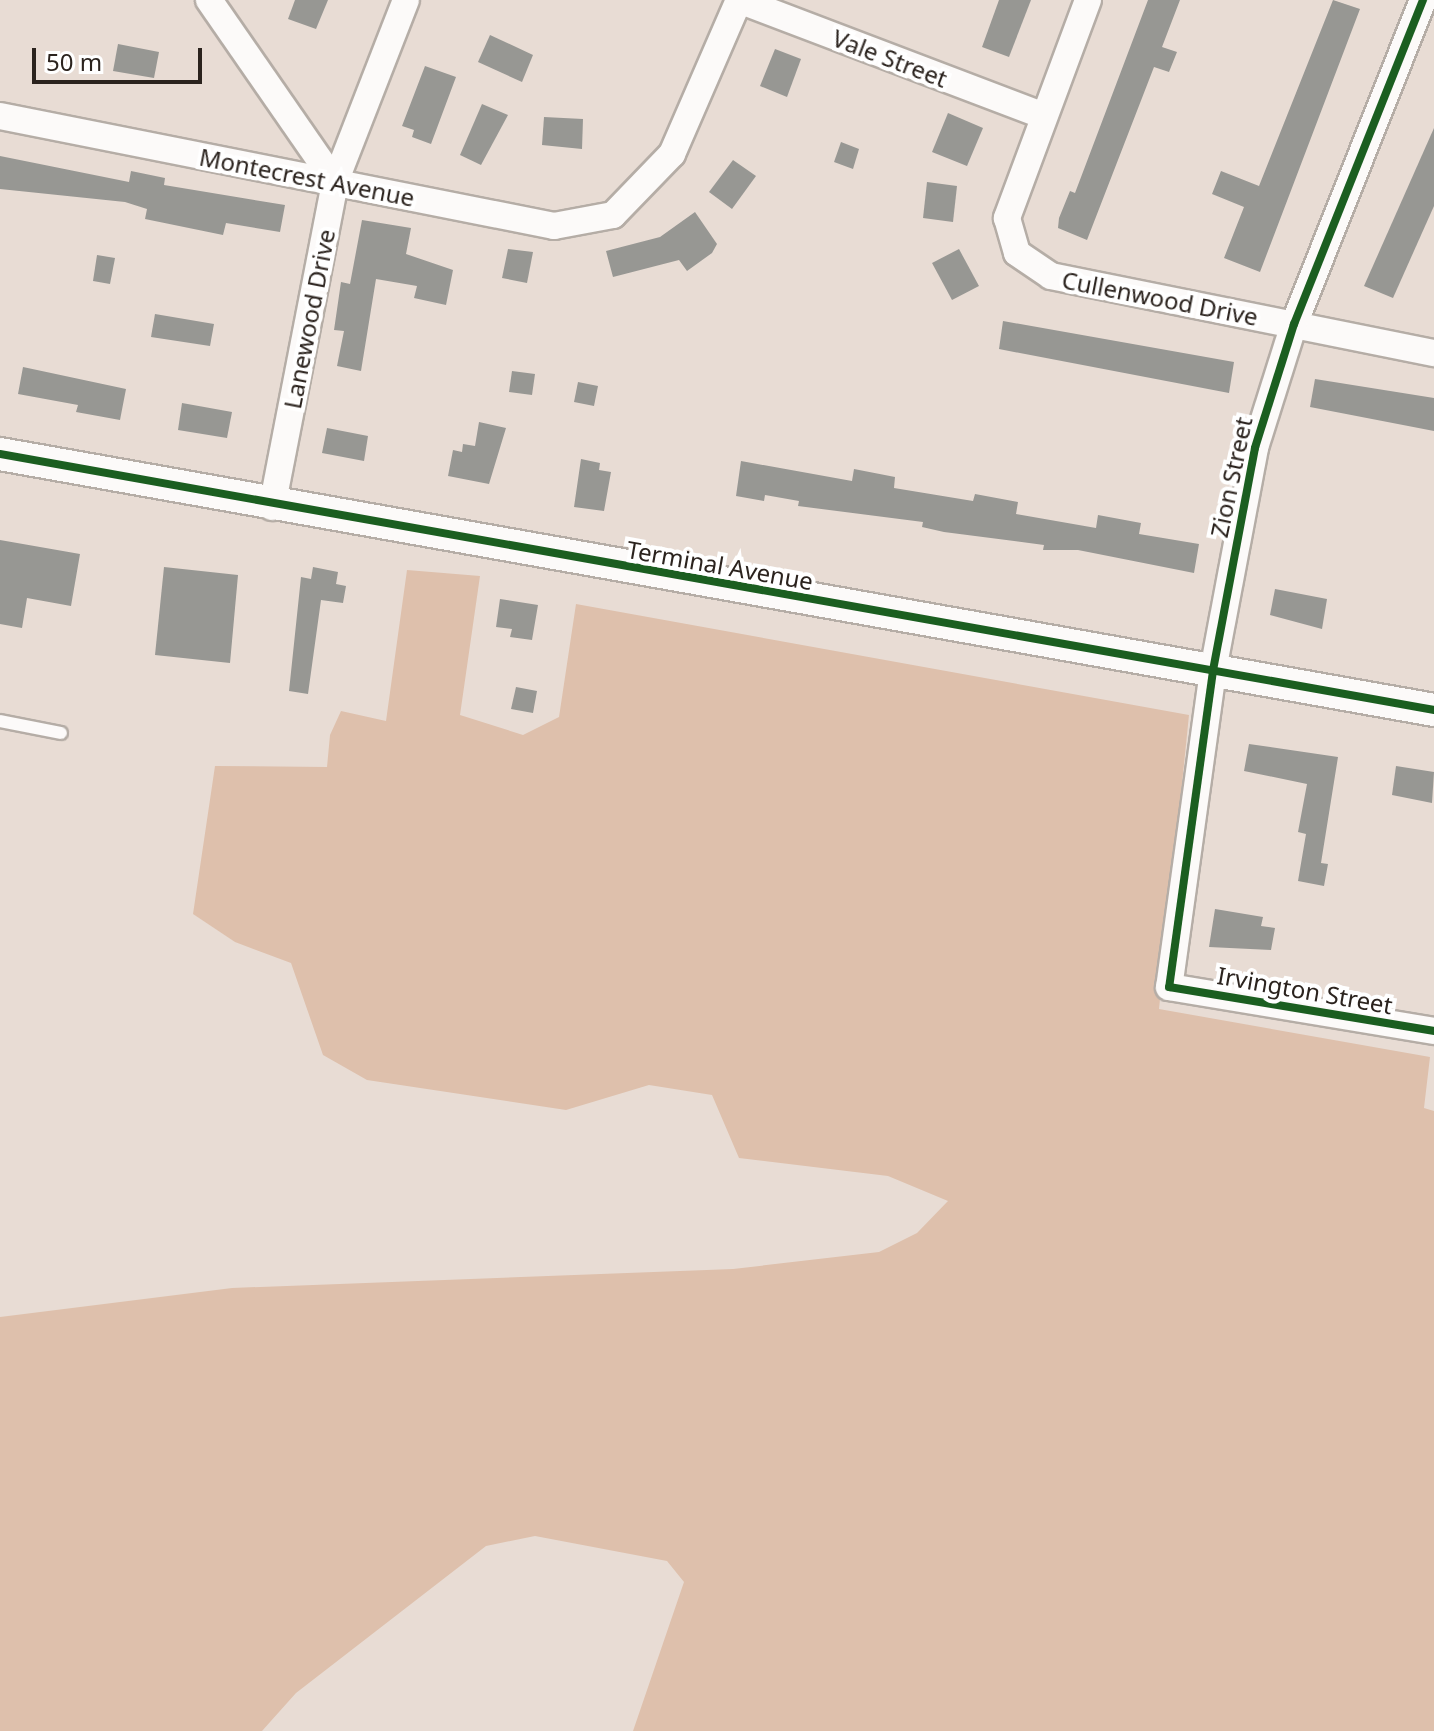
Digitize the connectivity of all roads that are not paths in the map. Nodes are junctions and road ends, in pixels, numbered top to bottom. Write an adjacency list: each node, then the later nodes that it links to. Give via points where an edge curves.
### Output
1 (209, 0): 8 (street)
2 (406, 0): 8 (street, Lanewood Drive)
3 (739, 0): 6 (street, Vale Street); 8 (street, Montecrest Avenue, via 672,154 613,215 554,226)
4 (1088, 0): 6 (street, Cullenwood Drive)
5 (1423, 0): 9 (street, Zion Street)
6 (1042, 115): 9 (street, Cullenwood Drive, via 1007,218 1013,245 1031,267 1051,276)
7 (0, 116): 8 (street, Montecrest Avenue)
8 (335, 182): 12 (street, Lanewood Drive)
9 (1294, 324): 10 (street, Cullenwood Drive); 13 (street, Zion Street, via 1255,448)
10 (1434, 353)
11 (0, 454): 12 (street, Terminal Avenue)
12 (272, 507): 13 (street, Terminal Avenue)
13 (1213, 671): 14 (street, Terminal Avenue); 17 (street, Zion Street)
14 (1434, 710)
15 (0, 721): 16 (lane)
16 (61, 733)
17 (1169, 987): 18 (street, Irvington Street)
18 (1434, 1031)

